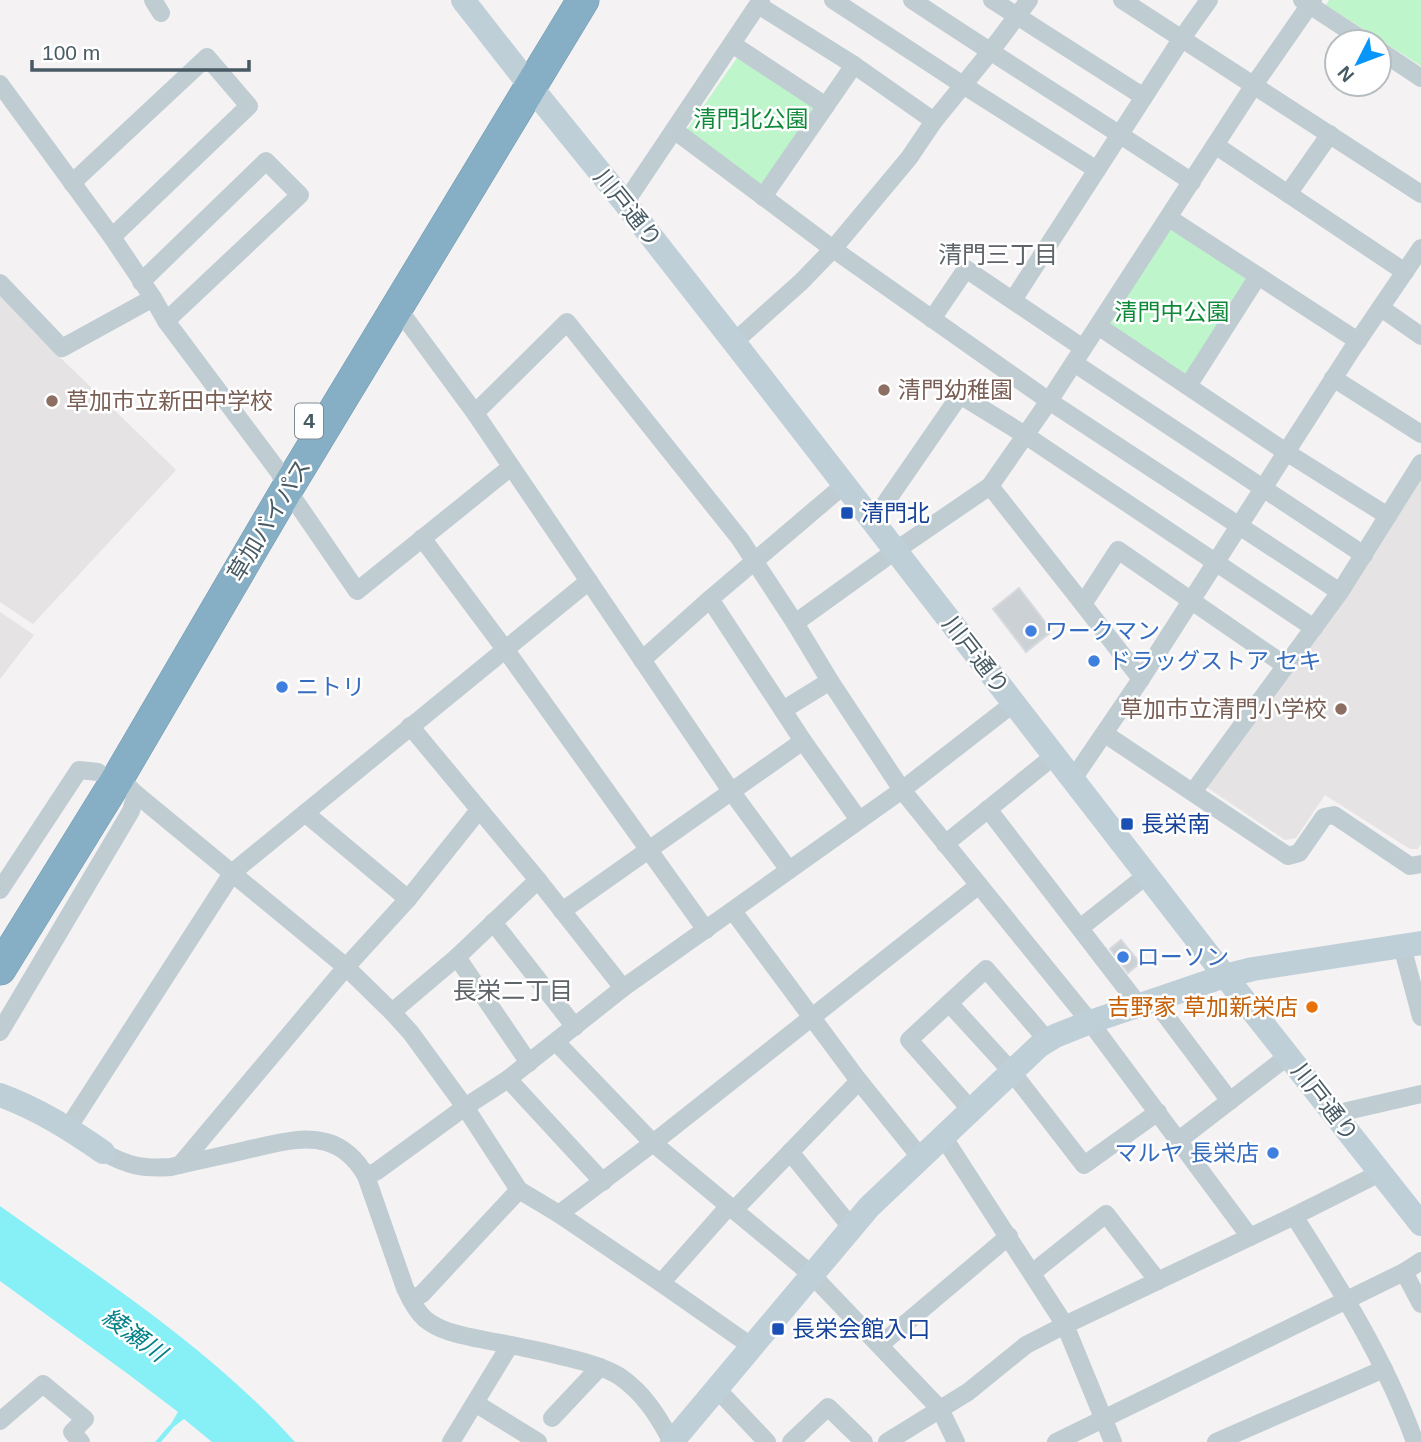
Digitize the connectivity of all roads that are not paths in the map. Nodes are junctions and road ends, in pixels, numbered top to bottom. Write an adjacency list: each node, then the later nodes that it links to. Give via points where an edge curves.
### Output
1 (463, 0): 19 (street, 川戸通り)
2 (558, 0): 19 (highway, 草加バイパス / 4)
3 (583, 0): 19 (highway, 草加バイパス / 4)
4 (834, 0): 22 (street)
5 (912, 0): 16 (street)
6 (992, 0): 12 (street)
7 (1029, 0): 12 (street)
8 (1122, 0): 14 (street)
9 (1209, 0): 14 (street)
10 (1308, 2): 13 (street); 23 (street)
11 (759, 3): 15 (street); 18 (street)
12 (1017, 16): 16 (street); 24 (street)
13 (1346, 28)
14 (1182, 38): 23 (street); 24 (street)
15 (732, 44): 25 (street); 27 (street)
16 (990, 52): 22 (street); 28 (street)
17 (1393, 59): 20 (street)
18 (854, 65): 25 (street); 26 (street)
19 (524, 78): 37 (street, 川戸通り); 48 (highway, 草加バイパス / 4); 66 (highway, 草加バイパス / 4)
20 (1421, 78)
21 (0, 84): 33 (street)
22 (962, 85): 26 (street); 31 (street)
23 (1254, 85): 29 (street); 30 (street)
24 (1144, 97): 28 (street)
25 (826, 106): 36 (street)
26 (934, 121): 41 (street)
27 (674, 130): 36 (street); 37 (street)
28 (1120, 134): 31 (street); 32 (street)
29 (1330, 134): 34 (street); 35 (street)
30 (1215, 145): 32 (street); 34 (street)
31 (1097, 170): 47 (street)
32 (1192, 182): 38 (street)
33 (72, 183): 39 (street); 39 (street, via 207,57 249,106)
34 (1288, 194): 42 (street)
35 (1421, 194)
36 (763, 197): 41 (street)
37 (625, 203): 55 (street, 川戸通り)
38 (1169, 218): 43 (street); 52 (street)
39 (112, 237): 44 (street)
40 (1421, 248): 42 (street)
41 (833, 249): 50 (street); 55 (street)
42 (1405, 272): 49 (street)
43 (1258, 276): 54 (street); 58 (street)
44 (141, 282): 46 (street); 51 (street, via 266,160 300,195)
45 (0, 283): 46 (street, via 62,348)
46 (153, 298): 51 (street)
47 (1013, 300): 50 (street, via 966,269); 56 (street)
48 (397, 307): 60 (street); 66 (highway, 草加バイパス / 4)
49 (1381, 308): 53 (street); 54 (street)
50 (932, 319): 59 (street)
51 (166, 321): 66 (street)
52 (1098, 326): 56 (street); 58 (street)
53 (1421, 336)
54 (1358, 341): 57 (street)
55 (734, 342): 67 (street, 川戸通り)
56 (1079, 356): 59 (street); 69 (street)
57 (1333, 378): 61 (street); 63 (street)
58 (1188, 386): 63 (street)
59 (1049, 401): 62 (street); 72 (street)
60 (475, 413): 65 (street); 76 (street, via 568,322)
61 (1421, 434)
62 (1025, 435): 68 (street); 71 (street, via 960,395); 77 (street)
63 (1286, 452): 69 (street); 70 (street)
64 (1421, 463): 70 (street)
65 (511, 467): 73 (street); 78 (street)
66 (283, 481): 73 (street, via 356,590); 97 (highway, 草加バイパス / 4)
67 (844, 485): 71 (street, 川戸通り); 76 (street)
68 (990, 486): 74 (street); 82 (street)
69 (1263, 487): 72 (street); 75 (street)
70 (1388, 516): 75 (street)
71 (873, 521): 74 (street, 川戸通り)
72 (1239, 525): 77 (street); 79 (street)
73 (422, 538): 85 (street)
74 (895, 551): 83 (street); 90 (street, 川戸通り)
75 (1364, 555): 79 (street)
76 (755, 562): 80 (street); 83 (street)
77 (1216, 563): 81 (street); 84 (street)
78 (589, 581): 85 (street); 86 (street)
79 (1340, 592): 84 (street)
80 (710, 599): 86 (street); 91 (street)
81 (1191, 601): 82 (street, via 1118,550); 87 (street); 88 (street)
82 (1083, 604): 88 (street)
83 (795, 623): 89 (street)
84 (1314, 628): 87 (street)
85 (505, 649): 92 (street); 106 (street)
86 (642, 660): 99 (street)
87 (1286, 666): 100 (street)
88 (1141, 679): 93 (street)
89 (830, 681): 91 (street); 98 (street)
90 (1014, 703): 95 (street, 川戸通り); 98 (street)
91 (783, 710): 94 (street)
92 (410, 726): 102 (street); 103 (street)
93 (1105, 734): 96 (street); 100 (street)
94 (803, 741): 99 (street); 104 (street)
95 (1054, 756): 96 (street, 川戸通り); 101 (street)
96 (1073, 779): 110 (street, 川戸通り)
97 (117, 781): 109 (street); 113 (street, via 79,770); 120 (highway, 草加バイパス / 4); 124 (highway, 草加バイパス / 4); 134 (street, via 131,811)
98 (902, 790): 104 (street); 105 (street)
99 (731, 791): 106 (street); 108 (street)
100 (1193, 792): 107 (street, via 1288,856 1299,853 1324,817 1334,815 1410,866)
101 (988, 809): 105 (street); 118 (street)
102 (480, 810): 111 (street); 114 (street)
103 (305, 813): 109 (street); 114 (street)
104 (859, 820): 108 (street)
105 (945, 844): 112 (street)
106 (649, 849): 115 (street); 119 (street)
107 (1421, 864)
108 (789, 870): 116 (street)
109 (233, 872): 123 (street); 149 (street)
110 (1147, 875): 118 (street); 125 (street, 川戸通り)
111 (538, 880): 115 (street); 117 (street)
112 (979, 886): 131 (street); 132 (street)
113 (0, 890)
114 (408, 899): 123 (street)
115 (562, 911): 126 (street)
116 (733, 911): 119 (street); 131 (street)
117 (494, 922): 122 (street); 133 (street)
118 (1080, 928): 127 (street)
119 (706, 930): 126 (street)
120 (0, 932)
121 (1412, 944): 125 (street); 130 (street)
122 (457, 957): 129 (street); 138 (street)
123 (346, 967): 129 (street); 156 (street)
124 (0, 970)
125 (1225, 976): 127 (street); 137 (street, 川戸通り)
126 (623, 988): 133 (street)
127 (1146, 1002): 132 (street); 144 (street)
128 (949, 1003): 135 (street, via 986,969); 139 (street); 146 (street, via 909,1040)
129 (393, 1012): 145 (street)
130 (1421, 1017)
131 (812, 1018): 141 (street); 152 (street)
132 (1090, 1022): 135 (street); 147 (street)
133 (575, 1027): 136 (street)
134 (0, 1032)
135 (1047, 1040): 139 (street)
136 (556, 1042): 138 (street); 152 (street)
137 (1288, 1056): 144 (street); 148 (street, 川戸通り)
138 (529, 1062): 140 (street)
139 (1012, 1072): 146 (street); 147 (street, via 1084,1165)
140 (508, 1079): 145 (street); 159 (street)
141 (859, 1081): 154 (street); 155 (street)
142 (1421, 1094): 148 (street, via 1347,1111)
143 (0, 1095): 149 (street)
144 (1230, 1101): 151 (street)
145 (466, 1107): 158 (street); 160 (street)
146 (972, 1111): 150 (street)
147 (1158, 1112): 151 (street)
148 (1338, 1118): 157 (street, 川戸通り)
149 (68, 1128): 153 (street)
150 (944, 1138): 155 (street); 166 (street)
151 (1179, 1140): 167 (street)
152 (653, 1143): 159 (street); 161 (street)
153 (103, 1152): 156 (street, via 121,1163 144,1168)
154 (790, 1152): 161 (street); 165 (street)
155 (921, 1158): 165 (street)
156 (180, 1165): 158 (street, via 314,1139 341,1148)
157 (1380, 1173): 163 (street); 164 (street, 川戸通り)
158 (366, 1176): 174 (street)
159 (603, 1182): 162 (street)
160 (519, 1190): 162 (street); 174 (street, via 422,1294)
161 (732, 1208): 171 (street); 173 (street)
162 (559, 1214): 173 (street)
163 (1294, 1216): 167 (street); 175 (street)
164 (1421, 1224)
165 (851, 1227): 171 (street)
166 (1009, 1237): 170 (street); 179 (street)
167 (1250, 1237): 172 (street)
168 (1421, 1261): 169 (street)
169 (1404, 1272): 175 (street); 176 (street)
170 (1032, 1273): 172 (street, via 1106,1214); 177 (street)
171 (811, 1275): 179 (street); 180 (street)
172 (1158, 1281): 177 (street)
173 (661, 1283): 180 (street)
174 (411, 1300): 178 (street, via 424,1318 449,1332)
175 (1347, 1300): 182 (street); 187 (street)
176 (1421, 1304)
177 (1065, 1325): 185 (street, via 1026,1345); 187 (street)
178 (510, 1345): 181 (street); 184 (street)
179 (880, 1345): 185 (street)
180 (751, 1346): 183 (street)
181 (600, 1367): 186 (street); 192 (street, via 637,1391)
182 (1384, 1369): 200 (street); 201 (street)
183 (716, 1388): 192 (street); 193 (street)
184 (475, 1403): 190 (street); 191 (street)
185 (940, 1409): 196 (street); 197 (street)
186 (552, 1418)
187 (1103, 1419): 198 (street); 199 (street)
188 (0, 1420): 189 (street, via 43,1384 85,1419 72,1432)
189 (81, 1442)
190 (451, 1442)
191 (538, 1442)
192 (672, 1442)
193 (767, 1442)
194 (791, 1442): 195 (street, via 828,1407)
195 (864, 1442)
196 (887, 1442)
197 (956, 1442)
198 (1056, 1442)
199 (1113, 1442)
200 (1216, 1442)
201 (1415, 1442)

